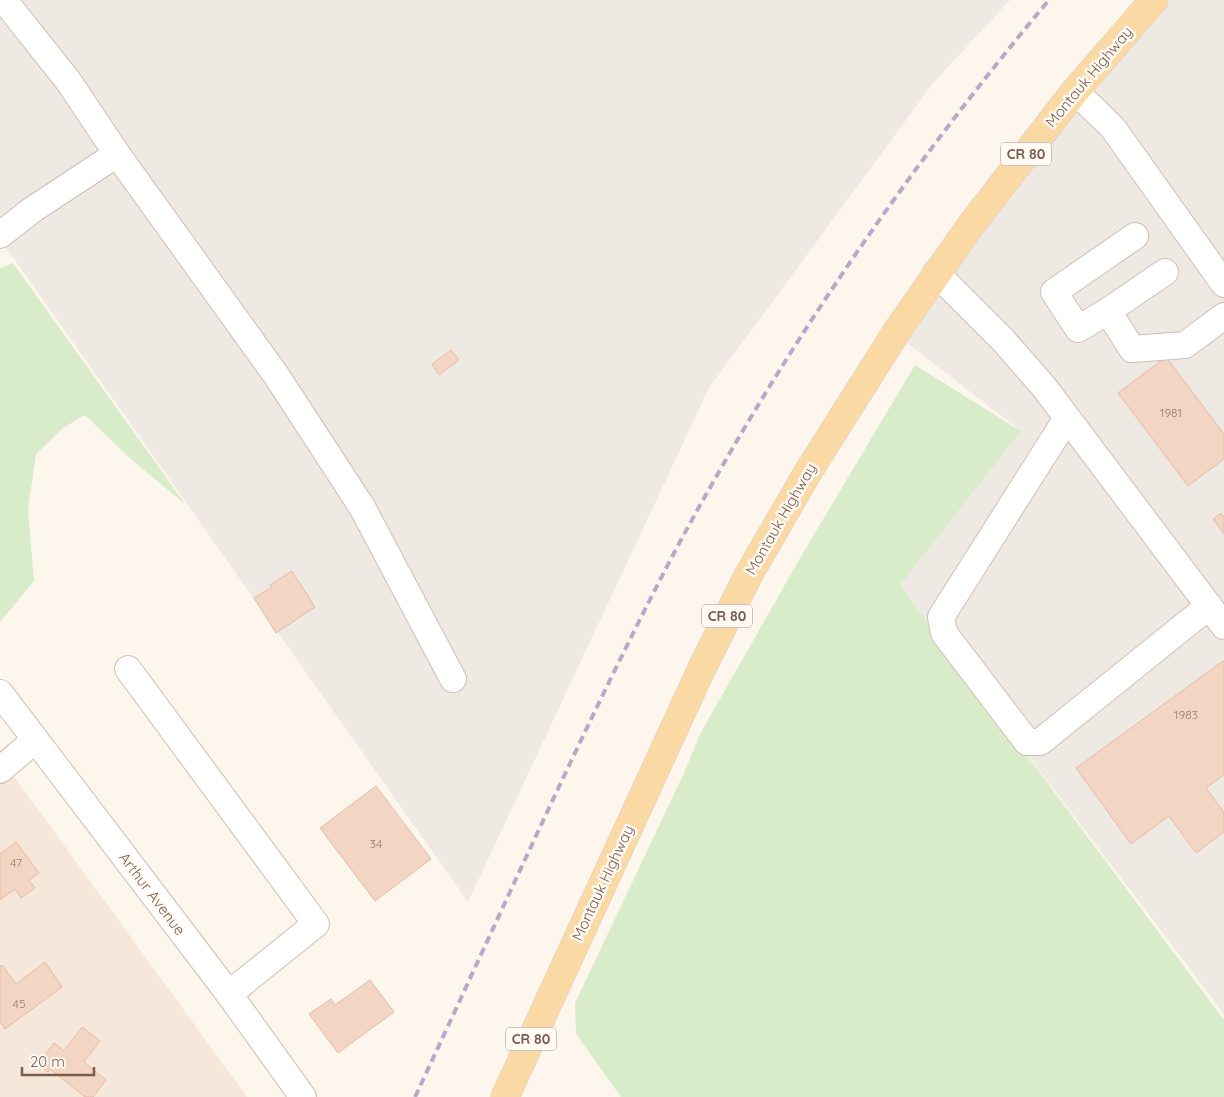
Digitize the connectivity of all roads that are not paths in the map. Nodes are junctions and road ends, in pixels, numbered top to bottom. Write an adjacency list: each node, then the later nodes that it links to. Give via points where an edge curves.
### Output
1 (4, 0): 4 (street, via 69,82)
2 (1154, 0): 3 (main road, Montauk Highway / CR 80)
3 (1075, 91): 8 (main road, Montauk Highway / CR 80); 9 (street, via 1113,128)
4 (117, 154): 5 (street); 15 (street, via 276,375 362,507)
5 (0, 235)
6 (1135, 236): 10 (street, via 1054,292 1078,329)
7 (1165, 272): 10 (street)
8 (936, 273): 12 (street, via 1004,340); 21 (main road, Montauk Highway / CR 80, via 808,472 729,613)
9 (1224, 284)
10 (1108, 311): 11 (street, via 1132,349 1185,345)
11 (1224, 316)
12 (1067, 418): 13 (street); 13 (street, via 941,617 944,633 1027,742 1040,742)
13 (1216, 616)
14 (128, 669): 19 (street, via 316,924)
15 (453, 679)
16 (0, 693): 17 (street, Arthur Avenue)
17 (35, 740): 18 (street); 19 (street, Arthur Avenue)
18 (0, 770)
19 (228, 994): 20 (street, Arthur Avenue)
20 (303, 1097)
21 (505, 1097)

